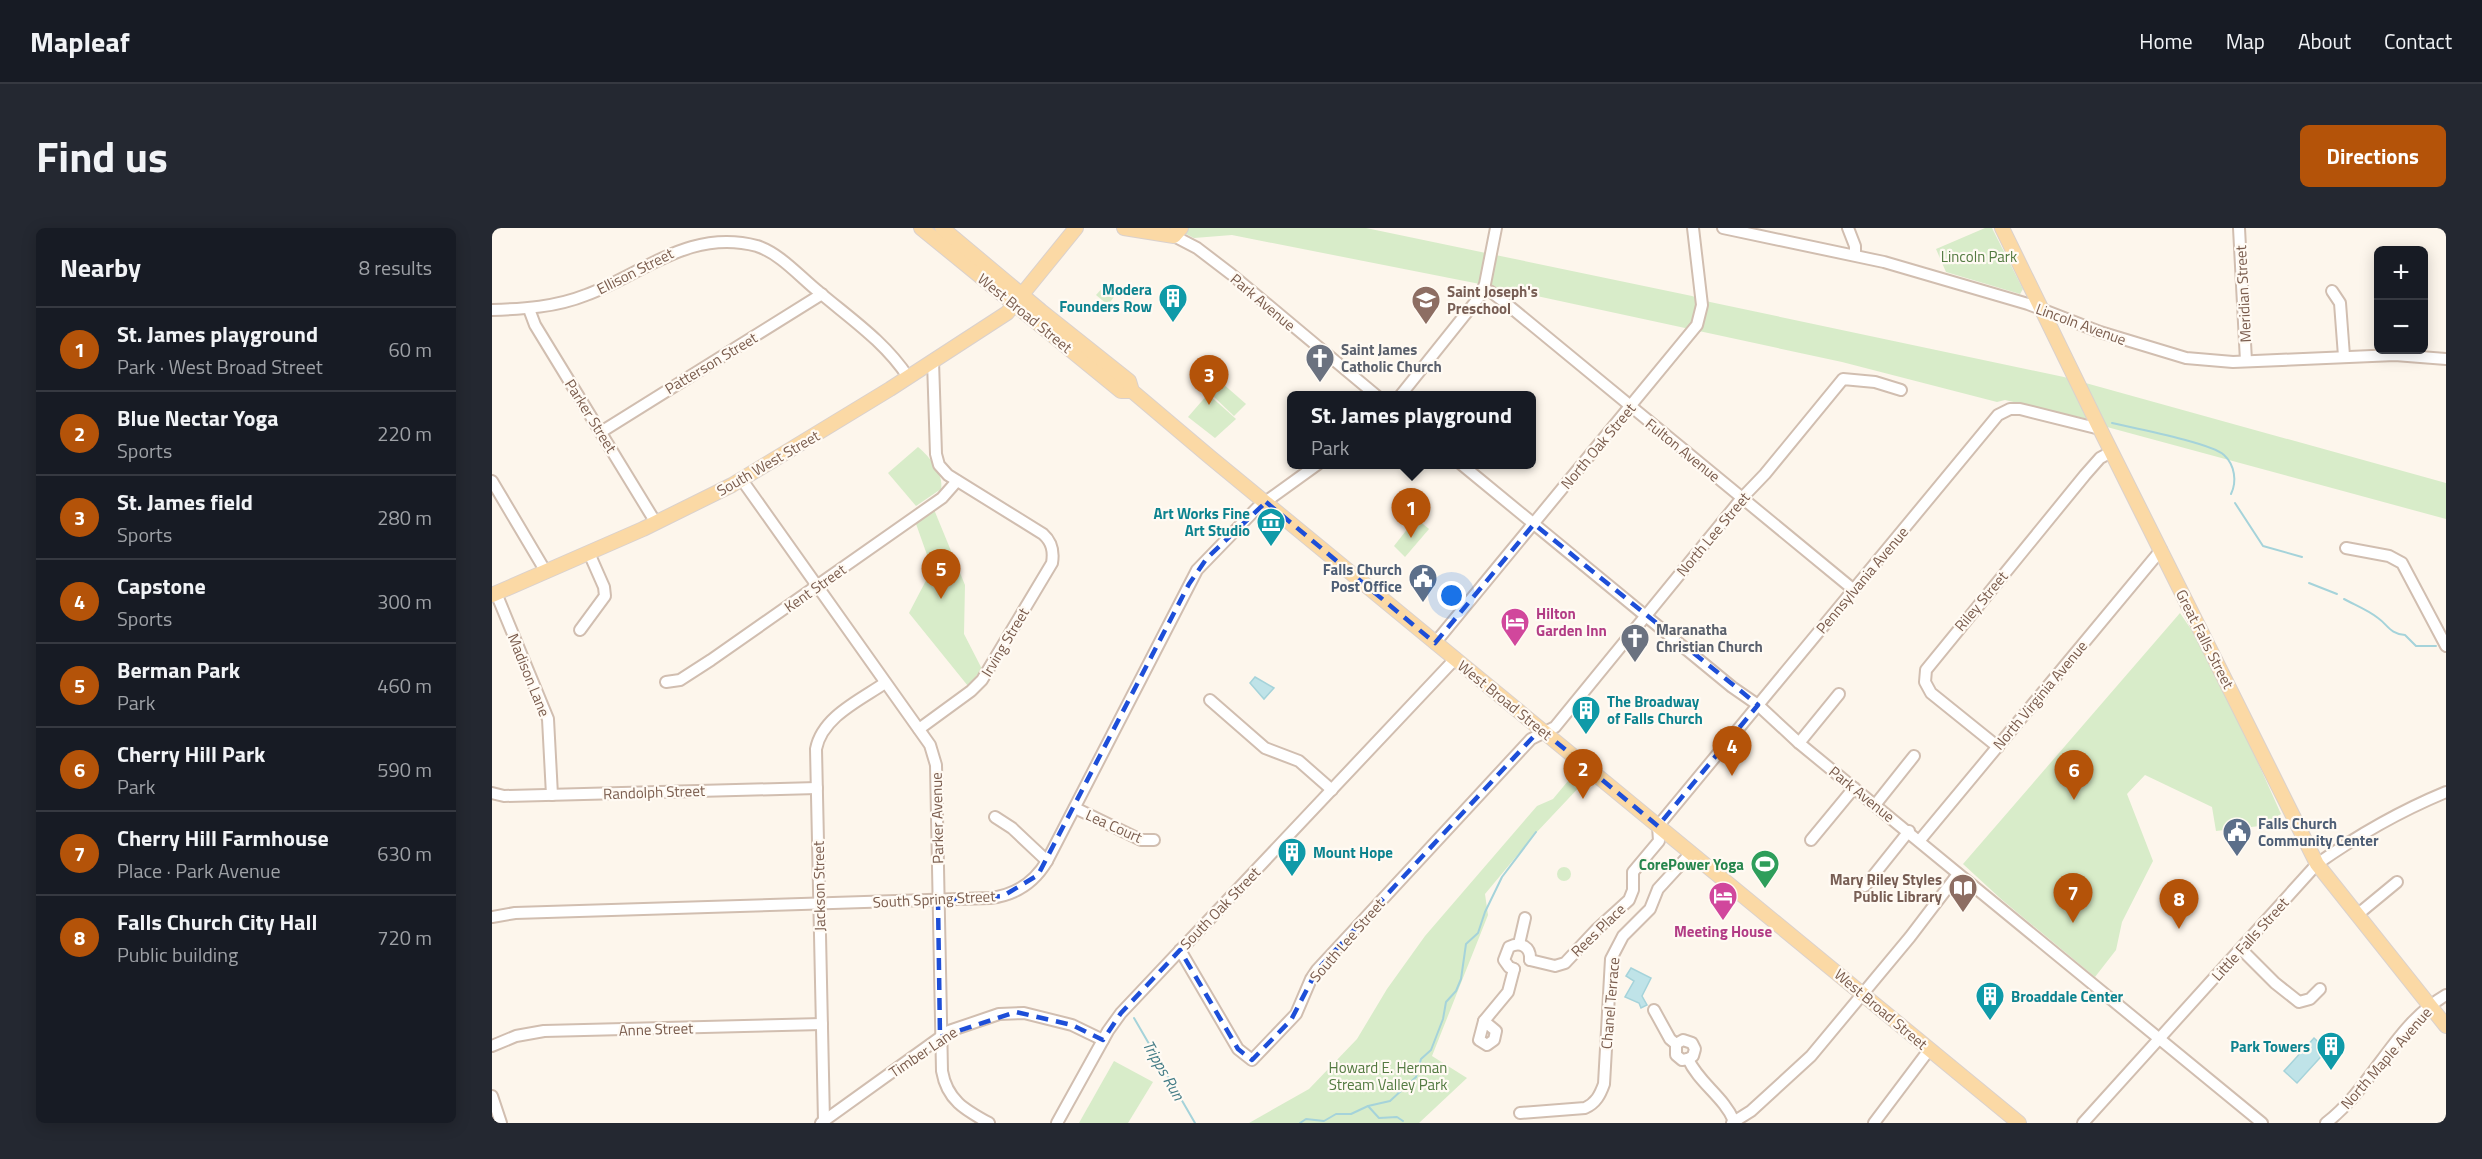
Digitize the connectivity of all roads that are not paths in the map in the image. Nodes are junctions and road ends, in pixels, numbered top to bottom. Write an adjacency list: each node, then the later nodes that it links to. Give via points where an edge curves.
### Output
1 (921, 228): 16 (main road, West Broad Street)
2 (942, 228): 16 (main road, West Broad Street)
3 (1125, 228): 11 (main road)
4 (1496, 228): 13 (street)
5 (1694, 228): 28 (street, North Oak Street, via 1701,281 1700,318)
6 (1723, 228): 12 (street, Lincoln Avenue)
7 (1848, 228): 12 (street)
8 (2002, 228): 17 (main road, Great Falls Street)
9 (2239, 228): 23 (street, Meridian Street)
10 (1074, 229): 16 (main road, South West Street)
11 (1178, 232): 26 (street, Park Avenue)
12 (1855, 255): 17 (street, Lincoln Avenue)
13 (1484, 289): 27 (street); 28 (street, Fulton Avenue)
14 (2332, 291): 20 (street, via 2340,303)
15 (822, 294): 18 (street, Ellison Street, via 766,250 745,243 708,242 674,250 571,301); 24 (street, Ellison Street, via 887,350); 30 (street, Patterson Street)
16 (1018, 299): 22 (main road, South West Street, via 1006,313); 38 (main road, West Broad Street, via 1129,381 1132,390)
17 (2042, 308): 23 (street, Lincoln Avenue, via 2167,354); 29 (main road, Great Falls Street)
18 (529, 309): 19 (street, Ellison Street); 30 (street, Parker Street)
19 (492, 310)
20 (2344, 357): 21 (street, Lincoln Avenue); 23 (street, Lincoln Avenue)
21 (2446, 359)
22 (933, 361): 24 (main road, South West Street); 36 (street, via 937,458 943,471)
23 (2246, 361)
24 (908, 377): 34 (main road, South West Street)
25 (1901, 390): 37 (street, North Lee Street, via 1875,382 1843,379)
26 (1371, 391)
27 (1404, 391)
28 (1631, 406): 37 (street, Fulton Avenue); 40 (street, North Oak Street)
29 (2100, 429): 31 (main road, Great Falls Street); 46 (street, Pennsylvania Avenue, via 2020,409 2003,411)
30 (601, 432): 39 (street, Parker Street)
31 (2111, 452): 42 (main road, Great Falls Street); 61 (street, Riley Street, via 2085,475 1926,670 1925,682 1931,693)
32 (1312, 469): 38 (street, South Spring Street)
33 (1466, 469): 40 (street, Park Avenue)
34 (742, 480): 39 (main road, South West Street); 45 (street, Parker Avenue)
35 (492, 481): 44 (street)
36 (957, 481): 45 (street, Kent Street, via 942,498); 58 (street, Irving Street, via 1048,538 1053,549 1052,563 979,684)
37 (1742, 498): 46 (street, Fulton Avenue); 48 (street, North Lee Street)
38 (1266, 502): 50 (main road, West Broad Street); 70 (street, South Spring Street, via 1207,558 1189,584)
39 (656, 523): 43 (main road, South West Street)
40 (1534, 524): 48 (street, Park Avenue); 50 (street, North Oak Street)
41 (2346, 548): 51 (street, via 2389,556 2402,563)
42 (2161, 550): 61 (street, North Virginia Avenue); 79 (main road, Great Falls Street)
43 (589, 553): 44 (main road, South West Street); 49 (street, via 605,596)
44 (546, 572): 47 (main road, South West Street)
45 (817, 586): 53 (street, Kent Street, via 680,680); 54 (street, Parker Avenue)
46 (1854, 590): 57 (street, Pennsylvania Avenue)
47 (494, 594): 68 (street, Madison Lane, via 548,719)
48 (1646, 615): 57 (street, Park Avenue); 59 (street, North Lee Street, via 1555,727)
49 (580, 630)
50 (1435, 643): 52 (main road, West Broad Street)
51 (2446, 646)
52 (1455, 659): 59 (main road, West Broad Street); 65 (street, South Oak Street)
53 (666, 682)
54 (885, 683): 58 (street, Parker Avenue); 63 (street, Jackson Street, via 829,722 820,733 816,749)
55 (1839, 694): 60 (street)
56 (1210, 700): 65 (street, via 1265,748 1299,761)
57 (1758, 705): 60 (street, Park Avenue); 72 (street, Pennsylvania Avenue)
58 (919, 729): 83 (street, Parker Avenue, via 930,745 936,765)
59 (1544, 732): 72 (main road, West Broad Street); 90 (street, South Lee Street, via 1531,739 1317,970 1296,1014 1252,1060 1238,1049)
60 (1799, 743): 64 (street, Park Avenue)
61 (1998, 747): 76 (street, North Virginia Avenue)
62 (1914, 756): 69 (street)
63 (817, 788): 68 (street, Randolph Street); 84 (street, Jackson Street)
64 (1854, 788): 69 (street, Park Avenue); 75 (street)
65 (1332, 790): 90 (street, South Oak Street)
66 (2446, 792): 79 (street, Little Falls Street, via 2377,825)
67 (492, 793): 68 (street, Randolph Street)
68 (552, 795)
69 (1875, 805): 73 (street, Park Avenue)
70 (1075, 808): 74 (street, Lea Court, via 1141,840); 78 (street, South Spring Street)
71 (994, 817): 78 (street, via 1012,828)
72 (1658, 826): 77 (main road, West Broad Street); 91 (street, Rees Place, via 1659,841 1633,872 1629,900 1565,963 1556,966)
73 (1909, 831): 76 (street, Park Avenue); 82 (street)
74 (1154, 840)
75 (1811, 840)
76 (1920, 840): 80 (street, Park Avenue)
77 (1691, 853): 94 (main road, West Broad Street); 109 (street, Chanel Terrace, via 1658,889 1650,909 1623,936 1611,959 1601,1094 1585,1108)
78 (1047, 861): 83 (street, South Spring Street, via 1029,884 1009,894)
79 (2318, 864): 85 (main road, Great Falls Street); 89 (street, Little Falls Street)
80 (1958, 874): 94 (street); 102 (street, Park Avenue)
81 (2397, 882): 85 (street)
82 (1865, 886)
83 (938, 900): 84 (street, South Spring Street); 101 (street, Parker Avenue)
84 (819, 905): 86 (street, South Spring Street, via 538,912); 99 (street, Jackson Street)
85 (2357, 915): 96 (main road, Great Falls Street)
86 (492, 917)
87 (1525, 918): 88 (street)
88 (1519, 944): 91 (street, via 1528,949); 92 (street, via 1509,947 1505,954 1506,963)
89 (2241, 949): 93 (street, via 2299,1002 2310,999); 102 (street, Little Falls Street)
90 (1180, 950): 103 (street, South Oak Street, via 1127,1007)
91 (1530, 960): 92 (street, via 1524,968)
92 (1514, 969): 98 (street, via 1508,992)
93 (2320, 988)
94 (1862, 994): 106 (main road, West Broad Street); 111 (street, via 1799,1067 1751,1111)
95 (2446, 995): 96 (street, North Maple Avenue)
96 (2430, 1006): 100 (main road, Great Falls Street); 119 (street, North Maple Avenue)
97 (1654, 1011): 104 (street)
98 (1485, 1021)
99 (822, 1024): 105 (street, Anne Street, via 544,1031); 110 (street, Jackson Street)
100 (2446, 1026)
101 (940, 1037): 103 (street, Timber Lane, via 999,1014 1016,1012 1072,1025); 110 (street, Timber Lane); 113 (street, Parker Avenue, via 947,1090 959,1106)
102 (2159, 1039): 117 (street, Little Falls Street); 118 (street, Park Avenue)
103 (1103, 1040): 114 (street, South Oak Street)
104 (1676, 1044): 107 (street, via 1676,1055); 107 (street, via 1683,1040 1692,1043 1694,1053)
105 (492, 1046)
106 (1929, 1050): 115 (street); 116 (main road, West Broad Street)
107 (1688, 1059): 111 (street, via 1727,1107)
108 (492, 1096): 112 (street)
109 (1520, 1113)
110 (823, 1122)
111 (1733, 1122)
112 (501, 1123)
113 (989, 1123)
114 (1058, 1123)
115 (1874, 1123)
116 (2019, 1123)
117 (2083, 1123)
118 (2262, 1123)
119 (2326, 1123)

